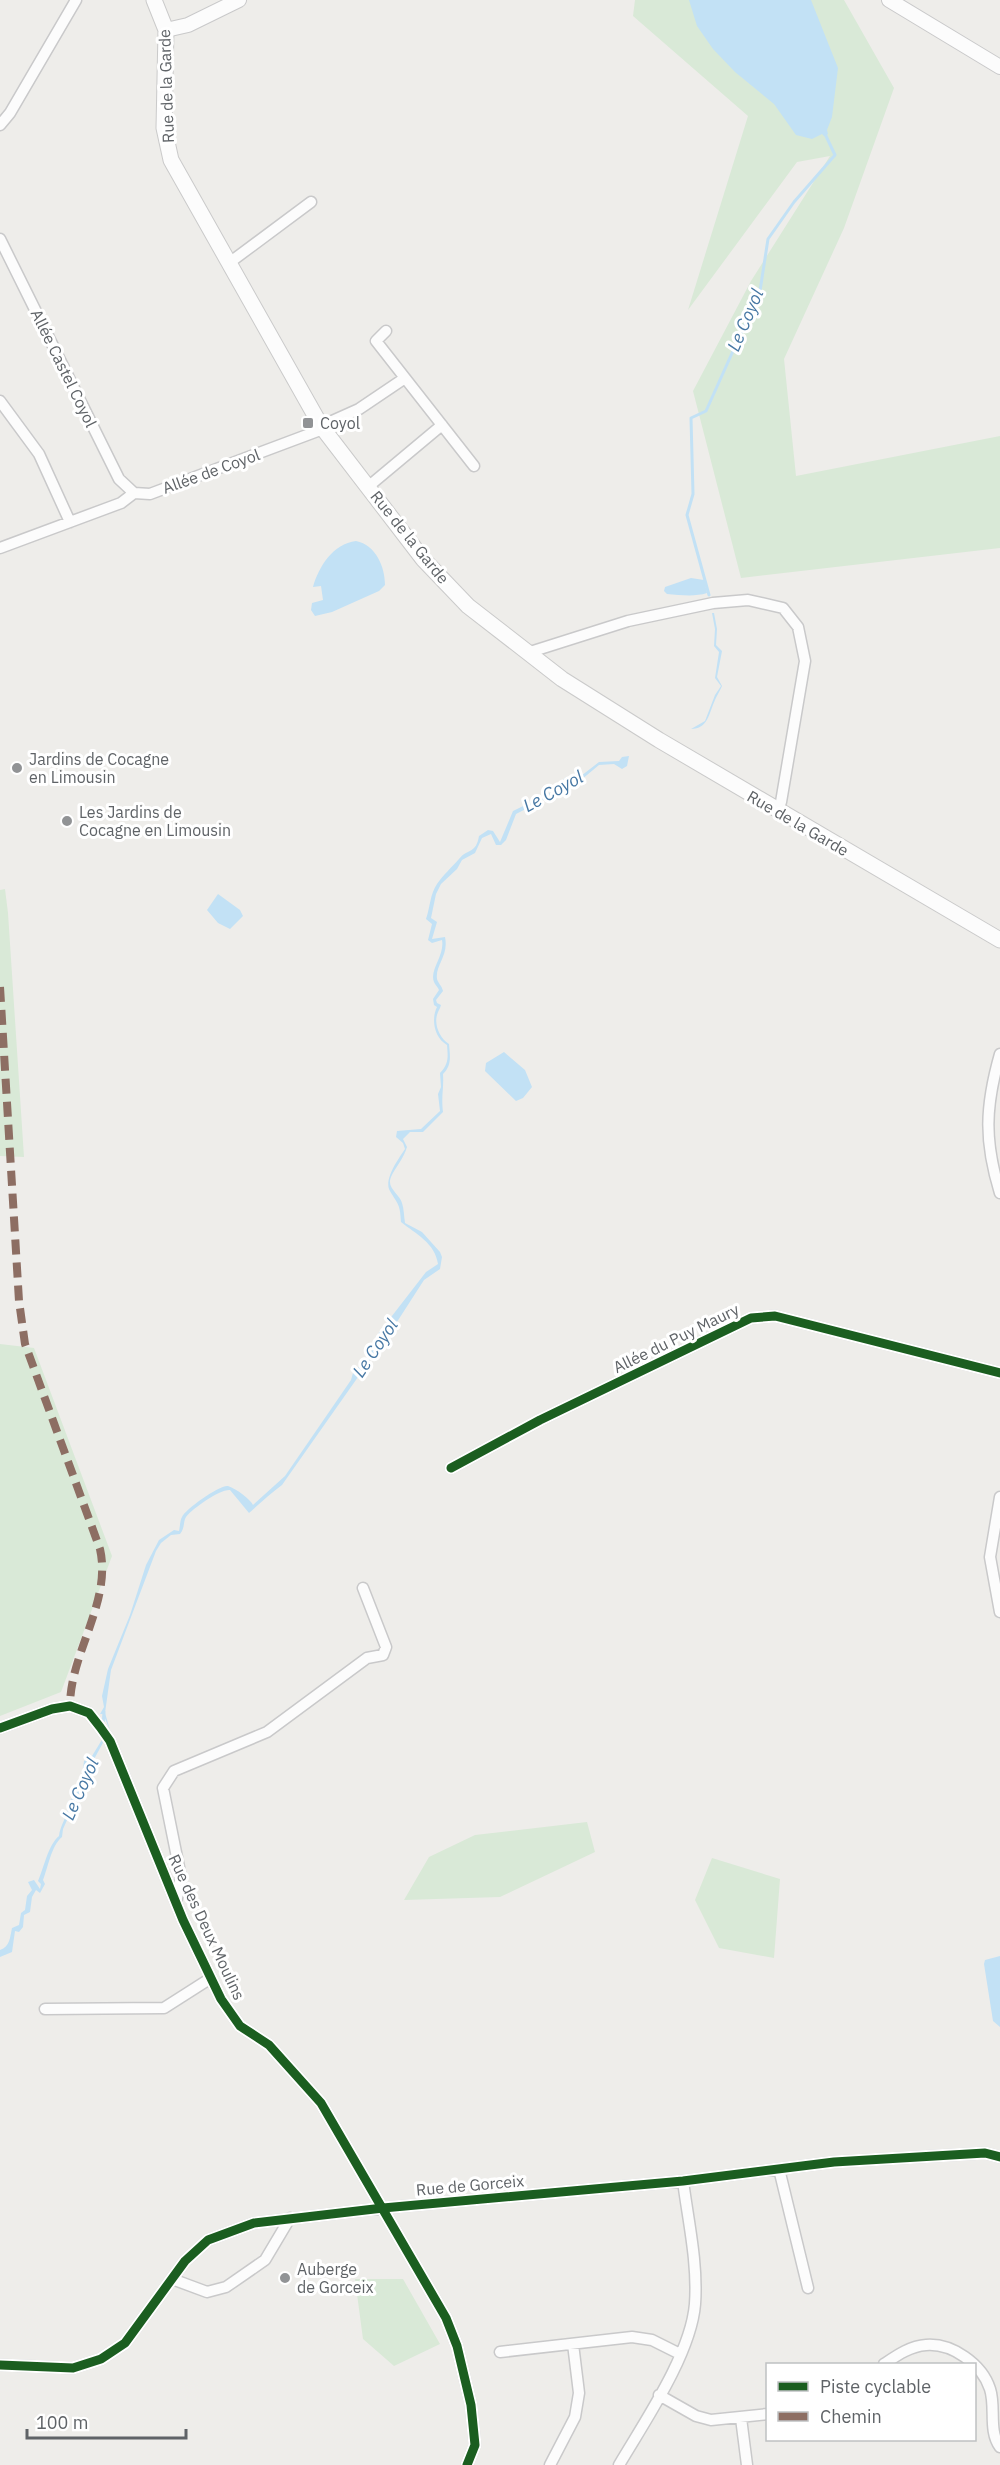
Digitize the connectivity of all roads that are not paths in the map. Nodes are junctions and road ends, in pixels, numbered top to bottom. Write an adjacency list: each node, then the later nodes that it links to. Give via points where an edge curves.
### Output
1 (76, 0): 7 (street)
2 (154, 0): 5 (main road, Rue de la Garde)
3 (239, 0): 5 (street)
4 (889, 0): 6 (street)
5 (166, 30): 10 (main road, Rue de la Garde, via 164,128 171,160)
6 (1000, 67)
7 (0, 126)
8 (311, 202): 10 (street)
9 (0, 239): 18 (street, Allée Castel Coyol, via 119,479)
10 (229, 263): 15 (main road, Rue de la Garde)
11 (386, 331): 12 (street, via 376,341)
12 (405, 378): 14 (street); 15 (street, Allée de Coyol, via 359,409)
13 (0, 401): 19 (street, via 39,454)
14 (442, 425): 16 (street); 17 (street)
15 (322, 427): 17 (main road, Rue de la Garde); 18 (street, Allée de Coyol, via 150,494)
16 (474, 466)
17 (369, 486): 21 (main road, Rue de la Garde, via 423,559 468,606)
18 (134, 493): 19 (street, Allée de Coyol, via 121,504)
19 (70, 522): 20 (street, Allée de Coyol)
20 (0, 548)
21 (527, 653): 22 (main road, Rue de la Garde); 22 (street, via 628,621 713,603 748,600 783,608 798,627 804,661 781,802)
22 (776, 811): 23 (main road, Rue de la Garde)
23 (1000, 940)
24 (1000, 1054): 25 (street, via 988,1114 990,1158)
25 (1000, 1193)
26 (1000, 1373): 27 (street, Allée du Puy Maury, via 775,1316 751,1318 540,1420)
27 (451, 1468)
28 (1000, 1497): 30 (street, via 990,1557)
29 (363, 1588): 32 (street, via 386,1647 383,1655 367,1658 267,1732 174,1771 163,1788 180,1877)
30 (1000, 1612)
31 (0, 1728): 32 (street, Rue des Deux Moulins, via 52,1709 70,1707 89,1713 110,1741)
32 (176, 1903): 33 (street, Rue des Deux Moulins)
33 (211, 1978): 34 (street, via 164,2008); 38 (street, Rue des Deux Moulins, via 240,2026 269,2045 321,2103)
34 (45, 2009)
35 (1000, 2157): 36 (street, Rue de Gorceix, via 985,2153)
36 (779, 2169): 37 (street, Rue de Gorceix); 41 (street)
37 (683, 2181): 38 (street, Rue de Gorceix); 44 (street, via 695,2305)
38 (383, 2208): 39 (street, Rue de Gorceix); 53 (street, Rue des Deux Moulins, via 446,2318 457,2346 471,2405 475,2445)
39 (290, 2218): 40 (street, Rue de Gorceix, via 254,2223 208,2240); 40 (street, via 265,2260 225,2287 207,2292)
40 (172, 2279): 47 (street, Rue de Gorceix, via 125,2343 102,2359 73,2368)
41 (808, 2289)
42 (573, 2344): 43 (street); 44 (street, via 632,2337 652,2340); 54 (street, via 579,2393 575,2417)
43 (501, 2352)
44 (680, 2354): 49 (street)
45 (885, 2363): 46 (street, via 900,2353 926,2345 949,2348)
46 (974, 2363)
47 (0, 2365)
48 (976, 2366): 52 (street, via 991,2390 994,2430)
49 (659, 2395): 51 (street, via 696,2416 711,2420); 55 (street)
50 (766, 2414): 51 (street)
51 (741, 2418): 56 (street)
52 (1000, 2447)
53 (467, 2465)
54 (550, 2465)
55 (620, 2465)
56 (747, 2465)

